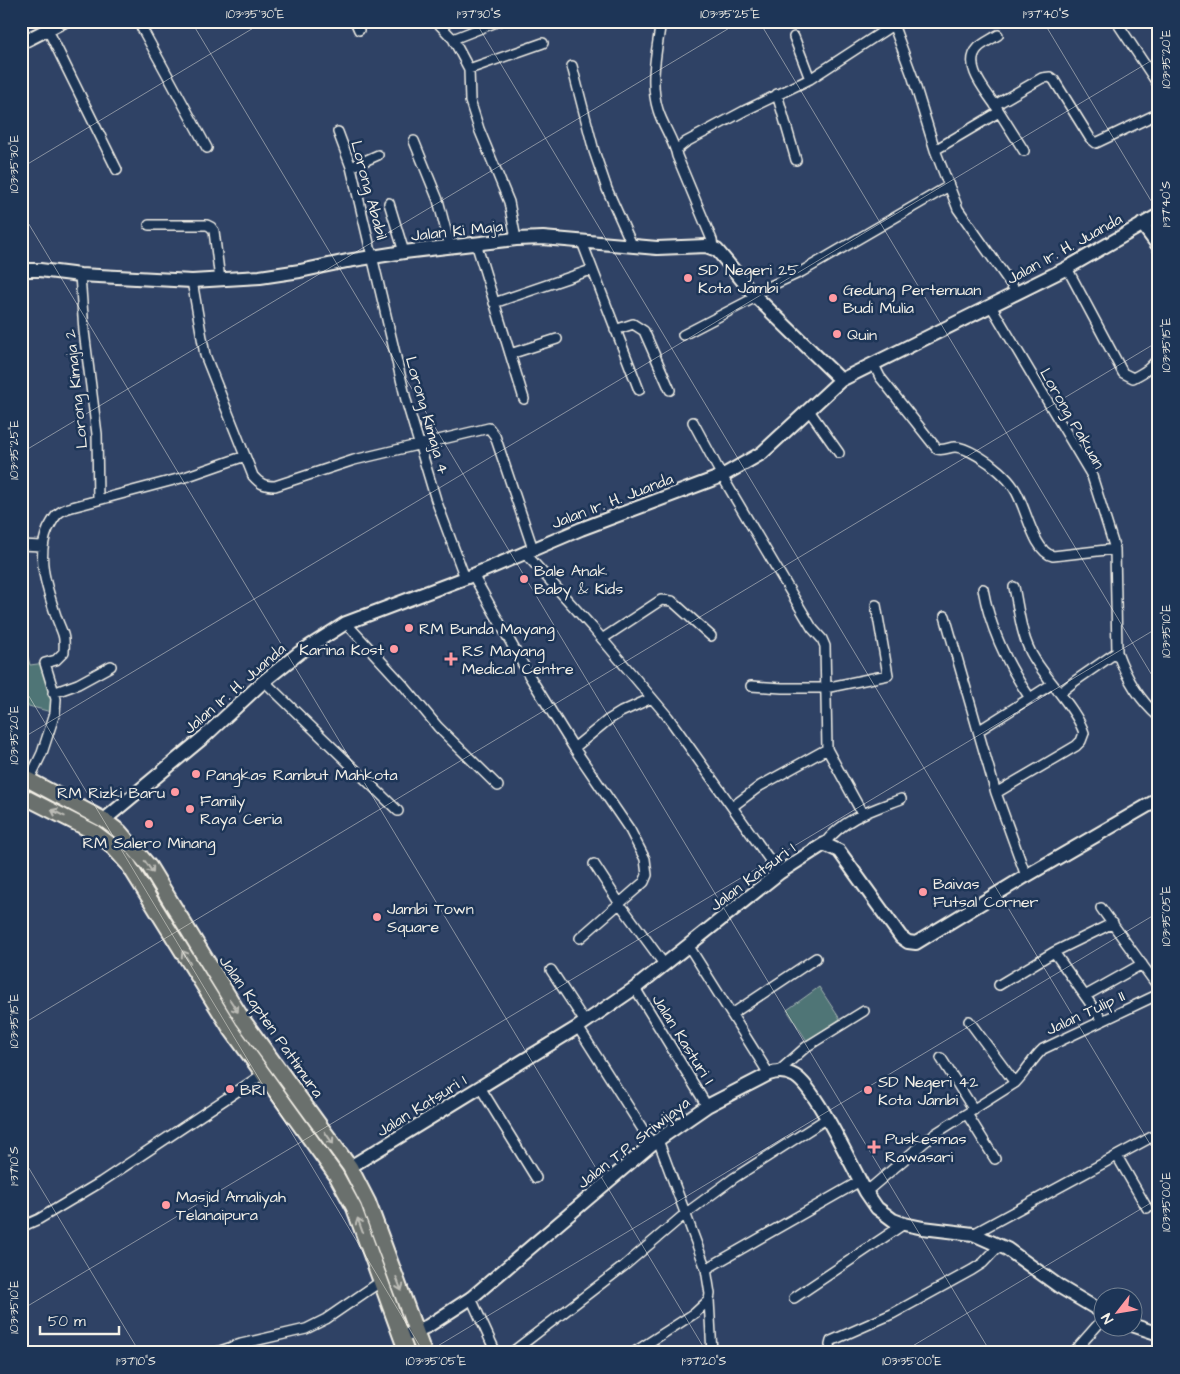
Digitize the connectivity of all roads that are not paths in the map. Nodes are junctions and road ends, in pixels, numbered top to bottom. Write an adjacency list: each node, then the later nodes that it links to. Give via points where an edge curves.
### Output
1 (64, 21): 8 (main road)
2 (138, 21): 23 (street)
3 (436, 21): 11 (street)
4 (499, 21): 11 (street)
5 (661, 21): 24 (street, via 654,95 663,126)
6 (1116, 21): 17 (street)
7 (896, 22): 16 (street); 25 (street)
8 (48, 30): 12 (main road); 30 (street)
9 (998, 35): 19 (street, via 978,48 974,61 976,75)
10 (794, 37): 16 (street)
11 (453, 40): 15 (street)
12 (21, 43)
13 (543, 43): 15 (street)
14 (572, 66): 40 (street, via 594,151)
15 (469, 69): 36 (street, via 470,101 478,130 509,202)
16 (810, 79): 18 (street)
17 (1159, 86)
18 (777, 94): 24 (street); 28 (street)
19 (997, 108): 20 (street, via 1042,78 1050,77 1090,138 1096,142); 25 (street); 26 (street)
20 (1159, 113)
21 (338, 132): 29 (street, Lorong Ababil)
22 (414, 141): 39 (street, via 438,200)
23 (207, 148)
24 (676, 150): 42 (street)
25 (935, 150): 31 (street)
26 (1024, 151)
27 (378, 155): 29 (street)
28 (796, 160)
29 (351, 167): 44 (street, Lorong Ababil)
30 (117, 170)
31 (949, 186): 51 (street, via 958,208); 52 (street, via 801,272)
32 (389, 203): 43 (street)
33 (1159, 215): 34 (main road, Jalan Ir. H. Juanda)
34 (1142, 224): 41 (main road, Jalan Ir. H. Juanda); 45 (main road, Jalan Ir. H. Juanda)
35 (150, 225): 49 (street, via 211,227)
36 (516, 239): 37 (main road, Jalan Ki Maja); 38 (main road, Jalan Ki Maja)
37 (582, 242): 40 (main road, Jalan Ki Maja); 47 (street)
38 (476, 243): 39 (main road, Jalan Ki Maja); 53 (street)
39 (450, 246): 43 (main road, Jalan Ki Maja)
40 (633, 246): 42 (main road, Jalan Ki Maja)
41 (1159, 247)
42 (713, 248): 52 (main road)
43 (404, 252): 44 (main road, Jalan Ki Maja)
44 (372, 257): 49 (main road, Jalan Ki Maja, via 300,271); 67 (street, Lorong Kimaja 4, via 406,400)
45 (1067, 268): 51 (main road, Jalan Ir. H. Juanda); 59 (street, via 1123,372 1132,378 1154,369)
46 (21, 270): 48 (main road, Jalan Ki Maja)
47 (591, 270): 53 (street); 55 (street)
48 (80, 275): 50 (main road, Jalan Ki Maja); 71 (street, Lorong Kimaja 2, via 97,434)
49 (220, 280): 50 (main road, Jalan Ki Maja)
50 (192, 282): 69 (street, via 205,356)
51 (1017, 293): 54 (main road, Jalan Ir. H. Juanda)
52 (754, 295): 56 (street); 61 (main road)
53 (494, 303): 58 (street)
54 (991, 306): 60 (main road, Jalan Ir. H. Juanda); 74 (street, Lorong Pakuan, via 1089,471)
55 (615, 330): 62 (street); 63 (street, via 633,324 644,331)
56 (683, 335)
57 (557, 339): 58 (street)
58 (510, 354): 64 (street)
59 (1159, 357)
60 (873, 364): 61 (main road, Jalan Ir. H. Juanda); 74 (street, via 937,449 955,447 982,458 1014,488 1044,552 1053,556)
61 (842, 380): 65 (main road, Jalan Ir. H. Juanda)
62 (639, 390)
63 (670, 390)
64 (524, 399)
65 (808, 409): 68 (street); 70 (main road, Jalan Ir. H. Juanda, via 762,453)
66 (693, 422): 70 (street)
67 (420, 444): 69 (street, via 312,472 275,486 260,484); 75 (street, via 491,429); 76 (street, Lorong Kimaja 4, via 436,500)
68 (839, 454)
69 (245, 456): 71 (street, via 185,477)
70 (722, 476): 75 (main road, Jalan Ir. H. Juanda); 89 (street, via 812,628 822,639 826,662)
71 (98, 500): 73 (street, via 61,510 54,517)
72 (21, 545): 73 (street)
73 (42, 546): 90 (street, via 43,571 65,637 64,652 56,660 45,663)
74 (1116, 549): 84 (street, Lorong Pakuan)
75 (528, 550): 76 (main road, Jalan Ir. H. Juanda); 83 (street)
76 (469, 577): 81 (main road, Jalan Ir. H. Juanda); 96 (street, Lorong Kimaja 4)
77 (1014, 587): 87 (street, via 1026,643)
78 (983, 589): 93 (street, via 991,622)
79 (876, 605): 89 (street, via 888,675)
80 (945, 616): 95 (street)
81 (346, 623): 86 (main road, Jalan Ir. H. Juanda, via 299,653); 99 (street, via 438,727)
82 (711, 636): 83 (street, via 668,599 661,600)
83 (602, 639): 92 (street)
84 (1117, 652): 91 (street); 94 (street, Lorong Pakuan, via 1132,685)
85 (110, 666): 90 (street, via 78,684)
86 (264, 681): 105 (street); 107 (main road, Jalan Ir. H. Juanda, via 205,736)
87 (1052, 684): 91 (street); 93 (street)
88 (751, 686): 89 (street)
89 (825, 688): 97 (street)
90 (53, 693): 98 (street, via 56,713 42,753)
91 (1060, 694): 100 (street, via 1082,728 1081,741)
92 (652, 698): 96 (street, via 621,712); 104 (street)
93 (1030, 698): 95 (street)
94 (1159, 717)
95 (978, 731): 100 (street)
96 (574, 748): 113 (street, Lorong Kimaja 4, via 630,830 645,859 647,875 644,882)
97 (827, 749): 104 (street, via 760,786); 106 (street)
98 (25, 778): 107 (main road, Jalan Kapten Pattimura)
99 (498, 786)
100 (996, 793): 112 (street)
101 (21, 795): 108 (main road, Jalan Kapten Pattimura, one-way to 101)
102 (901, 799): 106 (street)
103 (1159, 799): 112 (main road)
104 (732, 807): 111 (street)
105 (398, 811)
106 (862, 813): 109 (street, via 832,833)
107 (104, 820): 108 (main road); 145 (main road, Jalan Kapten Pattimura, one-way to 145, via 120,832 149,866 243,1020)
108 (94, 832): 135 (main road, Jalan Kapten Pattimura, one-way to 108, via 230,1028 128,864)
109 (824, 844): 111 (main road, Jalan Katsuri 1); 112 (main road, via 839,851 901,937 908,942 916,943)
110 (594, 864): 113 (street)
111 (779, 873): 117 (main road, Jalan Katsuri 1)
112 (1026, 876)
113 (620, 904): 116 (street, Lorong Kimaja 4); 120 (street)
114 (1101, 908): 115 (street)
115 (1113, 923): 118 (street); 121 (street)
116 (580, 938)
117 (688, 945): 120 (main road, Jalan Katsuri 1); 129 (street)
118 (1054, 952): 123 (street); 127 (street)
119 (816, 958): 129 (street)
120 (664, 964): 124 (main road, Jalan Katsuri 1)
121 (1142, 964): 125 (street); 127 (street)
122 (551, 970): 132 (street)
123 (999, 985)
124 (635, 988): 132 (main road, Jalan Katsuri 1); 138 (street, Jalan Kasturi I)
125 (1159, 988)
126 (1159, 994): 130 (street, Jalan Tulip II)
127 (1085, 996): 130 (street)
128 (864, 1011): 134 (street, via 806,1047)
129 (732, 1014): 134 (street)
130 (1102, 1020): 136 (street, Jalan Tulip II, via 1042,1049)
131 (969, 1021): 136 (street)
132 (582, 1024): 137 (main road, Jalan Katsuri 1); 142 (street)
133 (941, 1058): 139 (street)
134 (774, 1072): 138 (main road, Jalan T.P. Sriwijaya); 140 (main road, via 795,1076 802,1082)
135 (263, 1074): 151 (street, via 101,1182); 155 (main road, Jalan Kapten Pattimura, one-way to 135, via 354,1208 336,1175)
136 (1015, 1083): 139 (street, Jalan Tulip II)
137 (480, 1087): 145 (main road, Jalan Katsuri 1); 146 (street)
138 (707, 1106): 142 (main road, Jalan T.P. Sriwijaya)
139 (971, 1112): 144 (street); 147 (street, Jalan Tulip II)
140 (826, 1118): 147 (main road); 149 (street)
141 (1159, 1133): 143 (street)
142 (655, 1142): 149 (street); 156 (main road, Jalan T.P. Sriwijaya)
143 (1117, 1156): 148 (street); 152 (street)
144 (995, 1159)
145 (350, 1167): 161 (main road, Jalan Kapten Pattimura, one-way to 161, via 368,1202)
146 (536, 1178)
147 (863, 1187): 150 (main road, via 883,1214); 154 (street, Jalan Tulip II)
148 (1147, 1208)
149 (685, 1214): 154 (street); 169 (street, via 624,1266)
150 (904, 1224): 152 (main road); 157 (street)
151 (21, 1227)
152 (973, 1234): 153 (main road)
153 (999, 1246): 159 (main road); 172 (street, via 972,1270 892,1314 831,1341)
154 (706, 1269): 158 (street)
155 (380, 1282): 164 (main road, Jalan Kapten Pattimura); 165 (street, via 326,1319 306,1328)
156 (471, 1298): 161 (main road, Jalan T.P. Sriwijaya); 168 (street)
157 (794, 1298)
158 (709, 1300): 170 (street, via 695,1313); 171 (street)
159 (1092, 1306)
160 (1142, 1328): 163 (main road)
161 (417, 1331): 164 (main road, Jalan T.P. Sriwijaya); 167 (main road, Jalan Kapten Pattimura)
162 (1092, 1331): 173 (street)
163 (1159, 1334)
164 (402, 1337): 166 (main road, Jalan Kapten Pattimura)
165 (214, 1353)
166 (408, 1353)
167 (424, 1353)
168 (496, 1353)
169 (511, 1353)
170 (633, 1353)
171 (712, 1353)
172 (832, 1353)
173 (1073, 1353)

